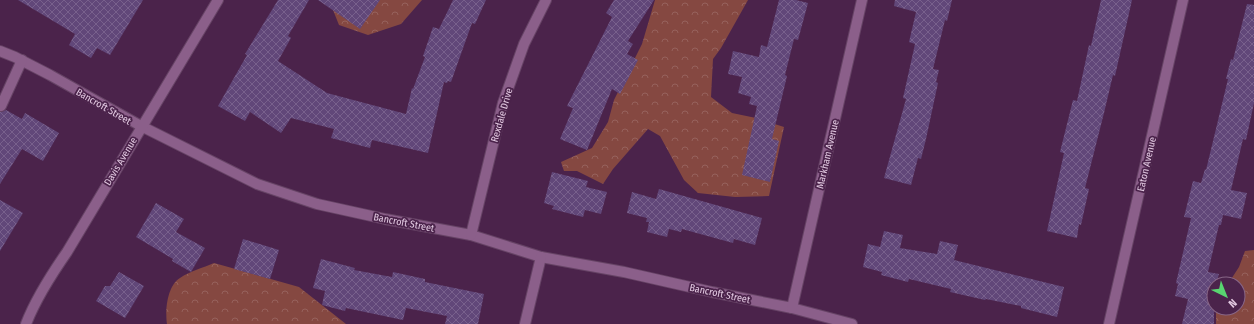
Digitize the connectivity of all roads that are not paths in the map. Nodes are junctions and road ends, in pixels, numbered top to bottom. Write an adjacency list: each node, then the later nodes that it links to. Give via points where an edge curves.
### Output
1 (218, 0): 8 (street, Davis Avenue)
2 (546, 0): 9 (street, Rexdale Drive, via 524,44 503,103)
3 (862, 0): 11 (street, Markham Avenue)
4 (1183, 2): 15 (street, Eaton Avenue)
5 (0, 51): 6 (street, Bancroft Street)
6 (22, 60): 7 (street); 8 (street, Bancroft Street)
7 (1, 106)
8 (141, 126): 9 (street, Bancroft Street, via 257,184 318,204); 12 (street, Davis Avenue, via 36,300)
9 (471, 235): 10 (street, Bancroft Street)
10 (541, 257): 11 (street, Bancroft Street); 13 (street)
11 (792, 308): 14 (street, Bancroft Street)
12 (26, 324)
13 (525, 324)
14 (852, 324)
15 (1109, 324)

